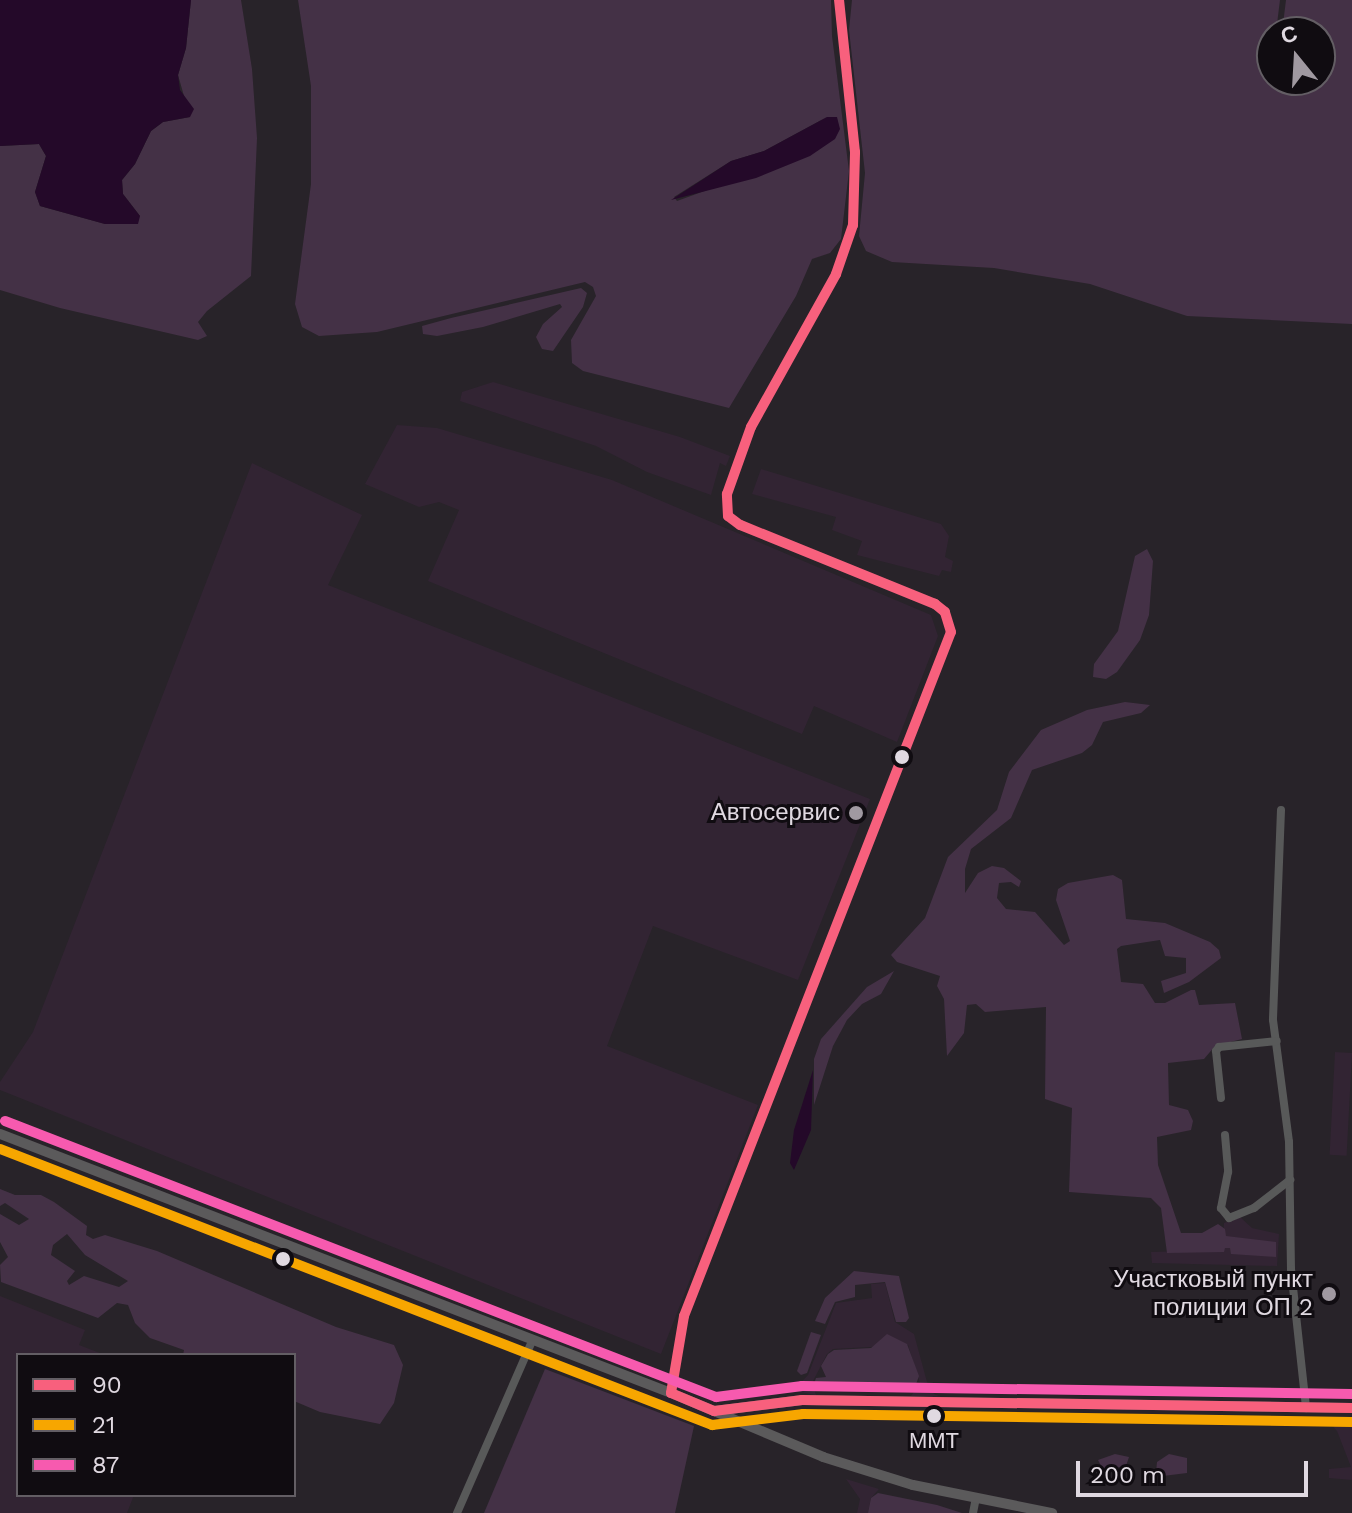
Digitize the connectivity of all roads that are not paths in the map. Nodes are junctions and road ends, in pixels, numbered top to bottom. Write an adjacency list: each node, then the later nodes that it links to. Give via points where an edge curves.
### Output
1 (839, 0): 9 (street, via 855,152 853,225 836,274 751,427 727,494 728,516 935,604 945,612 951,632 684,1316)
2 (1281, 810): 3 (street, via 1273,1004)
3 (1277, 1041): 4 (street, via 1226,1045 1216,1051); 7 (street)
4 (1221, 1098)
5 (0, 1134): 8 (main road)
6 (1225, 1135): 7 (street, via 1228,1172 1221,1208 1229,1218 1254,1208)
7 (1290, 1180): 10 (street, via 1291,1269)
8 (532, 1341): 9 (main road); 14 (street)
9 (671, 1393): 12 (main road)
10 (1306, 1408): 11 (main road); 12 (main road, via 802,1400)
11 (1352, 1408)
12 (714, 1411): 13 (main road, via 869,1472)
13 (976, 1498): 15 (street); 16 (main road)
14 (457, 1513)
15 (973, 1513)
16 (1052, 1513)

